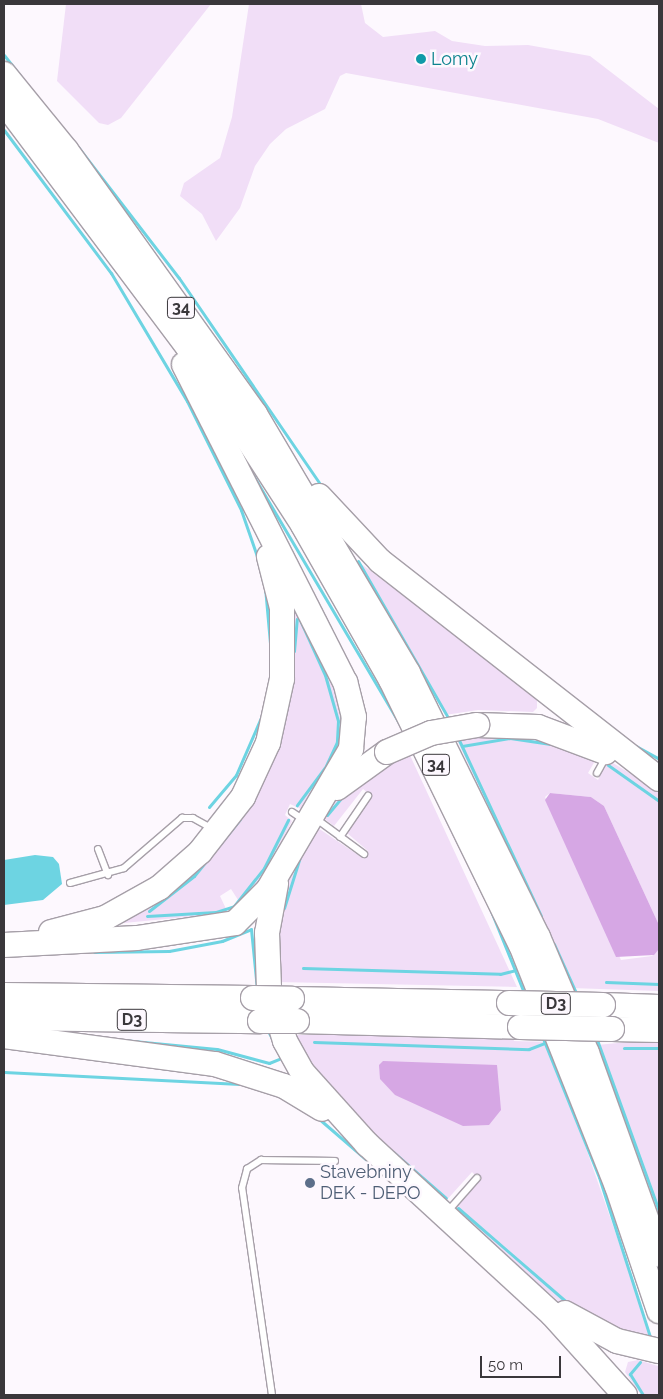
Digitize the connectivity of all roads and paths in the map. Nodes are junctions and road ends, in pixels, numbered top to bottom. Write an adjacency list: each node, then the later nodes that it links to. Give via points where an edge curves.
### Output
1 (4, 74): 4 (highway, 34, via 66,150)
2 (4, 102): 3 (highway, 34)
3 (127, 262): 5 (highway); 30 (highway, 34, via 188,347 303,525 442,775 567,1055)
4 (255, 414): 6 (highway, via 325,503 380,561); 28 (highway, 34, via 385,630 498,852 587,1053)
5 (242, 477): 8 (highway, via 353,706 355,728 348,758); 9 (highway, via 277,583 285,647 268,742 258,771)
6 (659, 780): 8 (highway, bridge, via 603,764 538,727 477,725 431,733 387,752 346,779)
7 (368, 796): 10 (lane)
8 (306, 815): 10 (lane); 13 (highway)
9 (218, 832): 14 (lane, via 198,820 182,818 132,863); 16 (highway, via 159,888 105,918)
10 (340, 837): 12 (lane)
11 (98, 849): 14 (lane)
12 (364, 854)
13 (284, 861): 17 (highway, via 254,907 221,928); 24 (highway, via 266,933 273,1006 303,1073)
14 (108, 875): 15 (lane)
15 (70, 884)
16 (4, 939)
17 (4, 945)
18 (4, 995): 20 (highway, D3, bridge, via 253,998)
19 (659, 1007): 20 (highway, D3, bridge, via 509,1004)
20 (295, 1010): 21 (highway, D3, bridge, via 260,1021); 22 (highway, D3, bridge, via 520,1028)
21 (4, 1018)
22 (659, 1030)
23 (4, 1036): 24 (highway, via 216,1064 258,1075 307,1098)
24 (367, 1144): 27 (highway)
25 (335, 1161): 32 (lane, via 261,1160 247,1169 242,1188)
26 (477, 1178): 27 (lane)
27 (445, 1214): 29 (highway)
28 (659, 1254)
29 (498, 1262): 31 (highway, via 590,1329); 33 (highway, via 581,1342)
30 (659, 1311)
31 (648, 1349)
32 (272, 1395)
33 (625, 1395)

